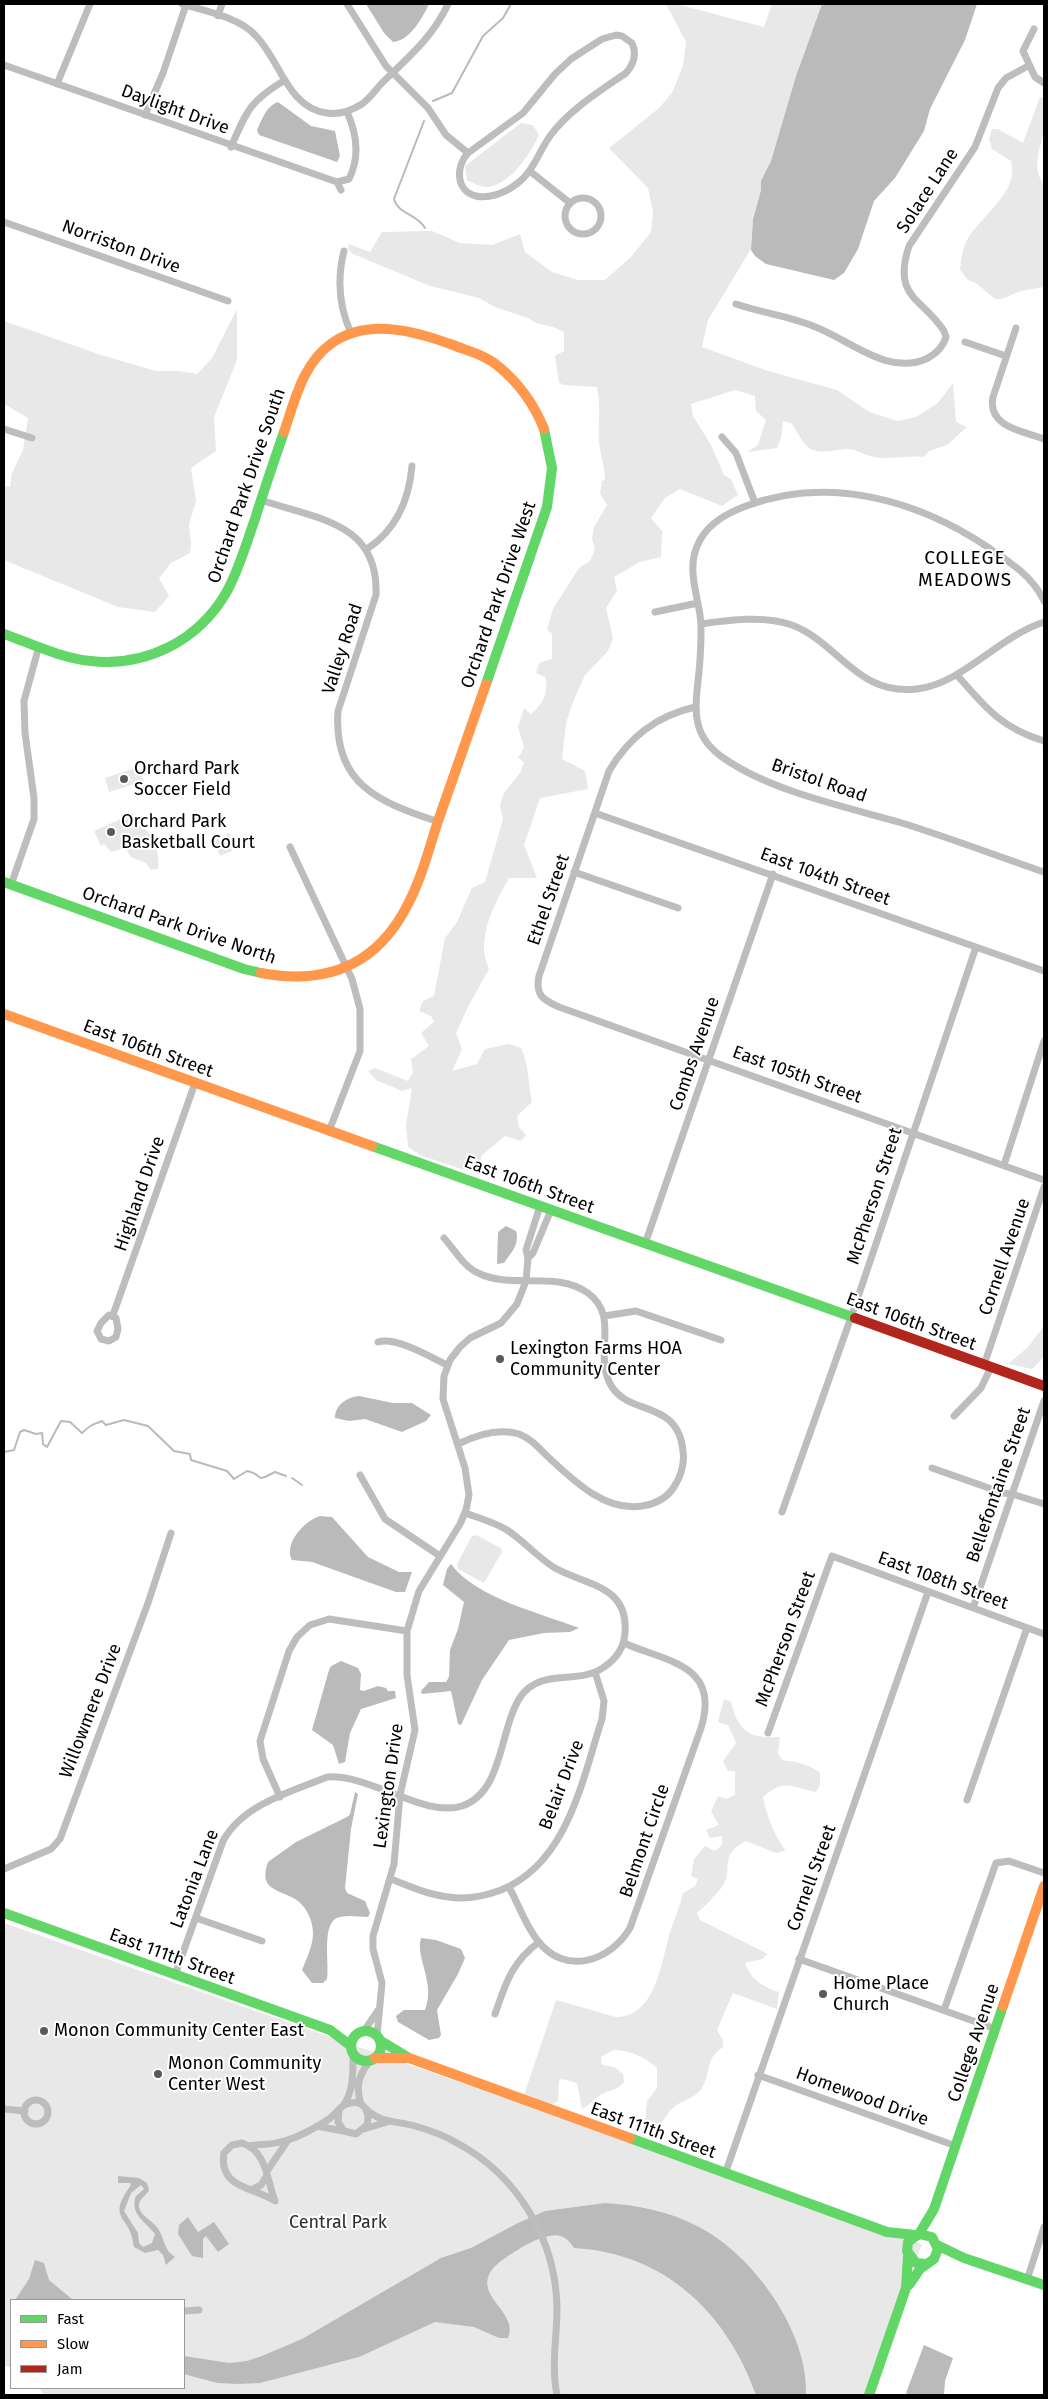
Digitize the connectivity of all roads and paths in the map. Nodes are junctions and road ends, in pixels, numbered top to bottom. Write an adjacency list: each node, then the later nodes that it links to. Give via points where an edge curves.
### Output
1 (90, 4): 13 (street)
2 (184, 4): 6 (street); 15 (street, via 164,73)
3 (222, 4): 6 (street)
4 (448, 4): 10 (street, via 434,30)
5 (348, 5): 10 (street)
6 (218, 16): 11 (street, via 255,34)
7 (1034, 29): 9 (street, via 1023,51)
8 (4, 65): 13 (street, Daylight Drive)
9 (1028, 66): 12 (street); 25 (street, Solace Lane, via 1006,78 998,88 974,147 909,246 904,260 907,287 913,299 940,324 946,337 940,349 910,364 885,361 810,324)
10 (392, 73): 14 (street, via 365,102); 17 (street, via 428,108 446,135)
11 (285, 80): 14 (street, via 297,98 312,109 331,114); 16 (street, via 263,93 251,105)
12 (1044, 83)
13 (57, 84): 15 (street, Daylight Drive)
14 (347, 112): 19 (street, via 356,148 354,169 349,179)
15 (145, 115): 16 (street, Daylight Drive)
16 (232, 147): 19 (street, Daylight Drive)
17 (468, 153): 18 (street, via 460,165 459,174 466,190 476,196 509,189); 18 (street, via 523,113 571,58 602,39 616,35 627,39 634,46 633,65 571,113 550,137)
18 (531, 172): 21 (street)
19 (336, 182): 20 (street)
20 (341, 190)
21 (570, 204): 21 (street, via 565,213 570,228 584,234 596,229 601,217 596,203 582,198)
22 (4, 222): 24 (street, Norriston Drive)
23 (344, 251): 27 (street, via 340,288 344,315)
24 (228, 301)
25 (736, 304)
26 (1016, 328): 29 (street)
27 (351, 333): 35 (street, Orchard Park Drive South, via 325,350 303,377); 49 (street, Orchard Park Drive West, via 379,328 410,331 492,361 509,374 528,398 543,424 549,444 552,476 549,500)
28 (965, 342): 29 (street)
29 (1006, 356): 33 (street, via 993,397 994,413 1002,424)
30 (4, 428): 32 (street)
31 (722, 437): 36 (street, via 736,453)
32 (32, 438)
33 (1044, 439)
34 (412, 466): 37 (street, via 409,490 400,513 388,532)
35 (261, 500): 37 (street, via 346,530); 44 (street, Orchard Park Drive South, via 244,554 226,596 205,623 178,643 150,657 111,662 82,659)
36 (755, 503): 38 (street, Bristol Road, via 824,492 870,497 915,509 960,529 1004,558 1026,576); 39 (street, Bristol Road, via 719,519 702,536 694,554 692,570)
37 (368, 549): 49 (street, Valley Road, via 377,577 376,595 338,711 340,749 348,769 365,789 386,802)
38 (1044, 601)
39 (698, 603): 40 (street); 42 (street, Bristol Road)
40 (655, 612)
41 (1044, 622): 45 (street, via 1016,634)
42 (701, 624): 45 (street, via 768,620 791,625 810,634 860,676 888,687 930,687); 46 (street, Bristol Road)
43 (4, 634): 44 (street, Orchard Park Drive South)
44 (39, 646): 54 (street, via 24,702 34,819)
45 (956, 675): 47 (street, via 994,717 1025,735)
46 (694, 707): 48 (street, Ethel Street, via 677,711 649,725 627,745 609,771); 52 (street, Bristol Road, via 699,727 712,748 724,759 754,774 820,800 930,832)
47 (1044, 741)
48 (594, 813): 51 (street, Ethel Street); 53 (street, East 104th Street)
49 (439, 822): 57 (street, Orchard Park Drive West, via 414,894 402,916 383,940)
50 (290, 847): 57 (street)
51 (574, 872): 55 (street); 59 (street, Ethel Street, via 539,976)
52 (1044, 872)
53 (773, 874): 56 (street, East 104th Street); 62 (street, Combs Avenue)
54 (7, 883): 57 (street, Orchard Park Drive North, via 263,974 295,977)
55 (678, 908)
56 (976, 946): 58 (street, East 104th Street); 65 (street, McPherson Street)
57 (347, 968): 64 (street, via 360,1010 361,1046)
58 (1044, 971)
59 (541, 997): 62 (street, East 105th Street, via 559,1007)
60 (4, 1014): 63 (street, East 106th Street)
61 (1044, 1042): 66 (street)
62 (709, 1059): 65 (street, East 105th Street); 72 (street, Combs Avenue)
63 (195, 1083): 64 (street, East 106th Street); 75 (street, Highland Drive)
64 (329, 1131): 69 (street, East 106th Street)
65 (912, 1132): 66 (street, East 105th Street); 77 (street, McPherson Street)
66 (1004, 1165): 67 (street, East 105th Street)
67 (1044, 1180)
68 (1044, 1187): 81 (street, Cornell Avenue)
69 (540, 1206): 70 (street, East 106th Street); 73 (street, Lexington Drive, via 526,1250)
70 (551, 1210): 72 (street, East 106th Street); 73 (street, Lexington Drive)
71 (444, 1238): 74 (street, via 477,1273)
72 (645, 1244): 77 (street, East 106th Street)
73 (528, 1258): 74 (street, Lexington Drive)
74 (526, 1281): 76 (street, via 575,1286 590,1295); 80 (street, Lexington Drive, via 522,1297 507,1318 470,1338)
75 (113, 1315)
76 (604, 1316): 78 (street, via 636,1311); 85 (street, via 603,1364 614,1390 626,1400 666,1418 679,1435 684,1456 682,1469 666,1495 648,1505 633,1507 598,1497 576,1483 530,1440 511,1432 496,1432)
77 (850, 1317): 81 (street, East 106th Street); 90 (street, McPherson Street)
78 (721, 1340)
79 (378, 1342): 80 (street, via 401,1344)
80 (447, 1365): 85 (street, Lexington Drive, via 442,1385 443,1399)
81 (987, 1366): 82 (street, East 106th Street); 84 (street, Cornell Avenue, via 980,1388)
82 (1044, 1386)
83 (1044, 1401): 88 (street, Bellefontaine Street)
84 (954, 1416)
85 (458, 1444): 91 (street, Lexington Drive, via 469,1488)
86 (932, 1468): 88 (street)
87 (360, 1475): 93 (street, via 385,1519)
88 (1012, 1494): 89 (street); 96 (street, Bellefontaine Street)
89 (1044, 1504)
90 (782, 1512)
91 (465, 1513): 93 (street, Lexington Drive); 100 (street, via 497,1524 554,1567 599,1585 613,1595 624,1615)
92 (171, 1533): 106 (street, Willowmere Drive, via 60,1839 51,1849)
93 (440, 1556): 98 (street, Lexington Drive, via 420,1591)
94 (832, 1556): 95 (street, East 108th Street); 102 (street, McPherson Street)
95 (928, 1592): 96 (street, East 108th Street); 115 (street, Cornell Street)
96 (973, 1608): 97 (street, East 108th Street)
97 (1027, 1628): 99 (street, East 108th Street); 105 (street)
98 (407, 1631): 103 (street, Lexington Drive, via 406,1675 414,1730); 104 (street, via 329,1619 310,1625 297,1637 289,1651 260,1741 263,1759)
99 (1044, 1634)
100 (624, 1643): 101 (street, via 610,1662); 114 (street, Belmont Circle, via 680,1664 692,1672 699,1680 704,1695 704,1719 624,1938 604,1956 586,1961 563,1958)
101 (595, 1672): 103 (street, Latonia Lane, via 550,1677 527,1690 518,1703 489,1782 479,1796 464,1805 438,1808); 110 (street, Belair Drive, via 604,1701 604,1714 562,1832 544,1861)
102 (768, 1733)
103 (400, 1795): 104 (street, Latonia Lane, via 339,1776 327,1777); 108 (street, Lexington Drive)
104 (280, 1797): 112 (street, Latonia Lane, via 248,1812 226,1834)
105 (967, 1800)
106 (4, 1868)
107 (1044, 1873): 118 (street, via 1009,1861 996,1863)
108 (391, 1879): 110 (street, Belair Drive, via 449,1897 482,1896); 117 (street, Lexington Drive, via 373,1936 382,1982)
109 (1044, 1886): 120 (street, College Avenue)
110 (509, 1887): 114 (street, Belmont Circle)
111 (4, 1913): 116 (street, East 111th Street)
112 (196, 1918): 113 (street); 116 (street, Latonia Lane)
113 (262, 1941)
114 (539, 1942): 119 (street, via 511,1970)
115 (799, 1959): 118 (street); 127 (street, Cornell Street)
116 (175, 1975): 121 (street, East 111th Street)
117 (379, 2009): 122 (street, Lexington Drive); 123 (street, Lexington Drive)
118 (944, 2010): 120 (street)
119 (495, 2014)
120 (996, 2029): 138 (street, College Avenue)
121 (330, 2030): 122 (street, East 111th Street); 124 (street, East 111th Street)
122 (362, 2031): 123 (street, via 370,2031); 124 (street, via 353,2039)
123 (379, 2038): 125 (street, East 111th Street); 126 (street, via 381,2050)
124 (352, 2050): 126 (street, via 361,2060); 130 (street, via 351,2085 348,2099)
125 (409, 2058): 126 (street, East 111th Street); 140 (street, East 111th Street)
126 (374, 2059): 128 (street, via 358,2080 358,2096)
127 (758, 2075): 138 (street, Homewood Drive); 140 (street, Cornell Street)
128 (363, 2106): 130 (street, via 352,2102); 132 (street, via 372,2115); 134 (street, via 369,2119)
129 (4, 2109): 131 (street)
130 (340, 2109): 133 (street); 135 (street, via 338,2122)
131 (25, 2112)
132 (390, 2121): 134 (street); 155 (street, via 428,2130 464,2147 495,2170 524,2204 550,2258 556,2300 554,2354)
133 (316, 2126): 135 (street); 136 (street)
134 (364, 2130): 135 (street, via 356,2134)
135 (344, 2131)
136 (288, 2140): 137 (street); 139 (street)
137 (249, 2146): 139 (street, via 260,2156); 141 (street, via 232,2144 223,2158 230,2178 242,2188)
138 (956, 2146): 142 (street, College Avenue)
139 (267, 2173): 141 (street, via 261,2185); 141 (street, via 275,2202 265,2194)
140 (725, 2174): 144 (street, East 111th Street)
141 (251, 2190)
142 (934, 2209): 145 (street, College Avenue); 146 (street, College Avenue)
143 (1044, 2228): 150 (street)
144 (887, 2232): 145 (street, East 111th Street); 147 (street, East 111th Street, via 898,2240)
145 (917, 2234): 146 (street, via 928,2234); 147 (street, via 908,2242)
146 (936, 2242): 148 (street); 149 (street, via 937,2254)
147 (907, 2254): 149 (street, via 916,2263); 152 (street)
148 (964, 2258): 149 (street); 150 (street)
149 (928, 2263): 152 (street)
150 (1027, 2280): 151 (street)
151 (1044, 2285)
152 (906, 2288): 156 (street)
153 (199, 2310): 154 (street)
154 (185, 2311)
155 (557, 2395)
156 (869, 2395)

